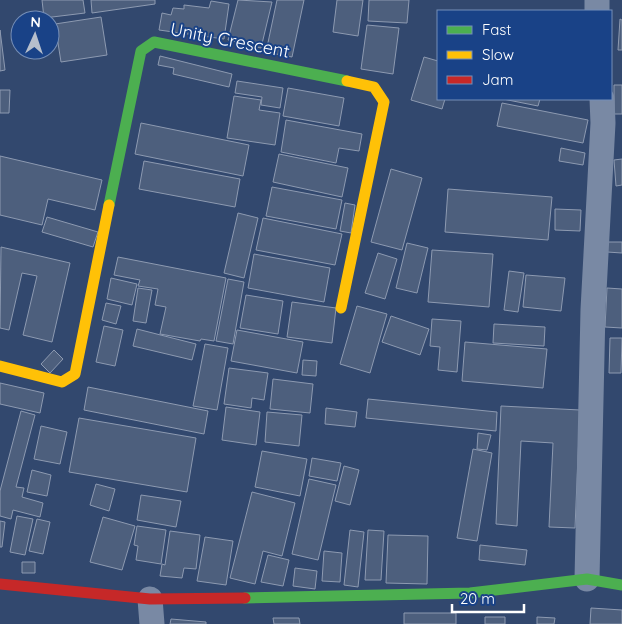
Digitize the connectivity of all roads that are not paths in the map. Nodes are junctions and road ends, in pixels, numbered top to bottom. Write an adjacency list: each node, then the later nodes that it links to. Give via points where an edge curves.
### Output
1 (602, 100): 4 (street, via 593,310)
2 (341, 308): 3 (street, Unity Crescent, via 384,102 374,86 154,42 141,51 75,374 62,382)
3 (0, 366)
4 (588, 579): 6 (street); 7 (street, via 470,593)
5 (0, 584): 7 (street)
6 (622, 585)
7 (150, 599): 8 (street)
8 (152, 624)

